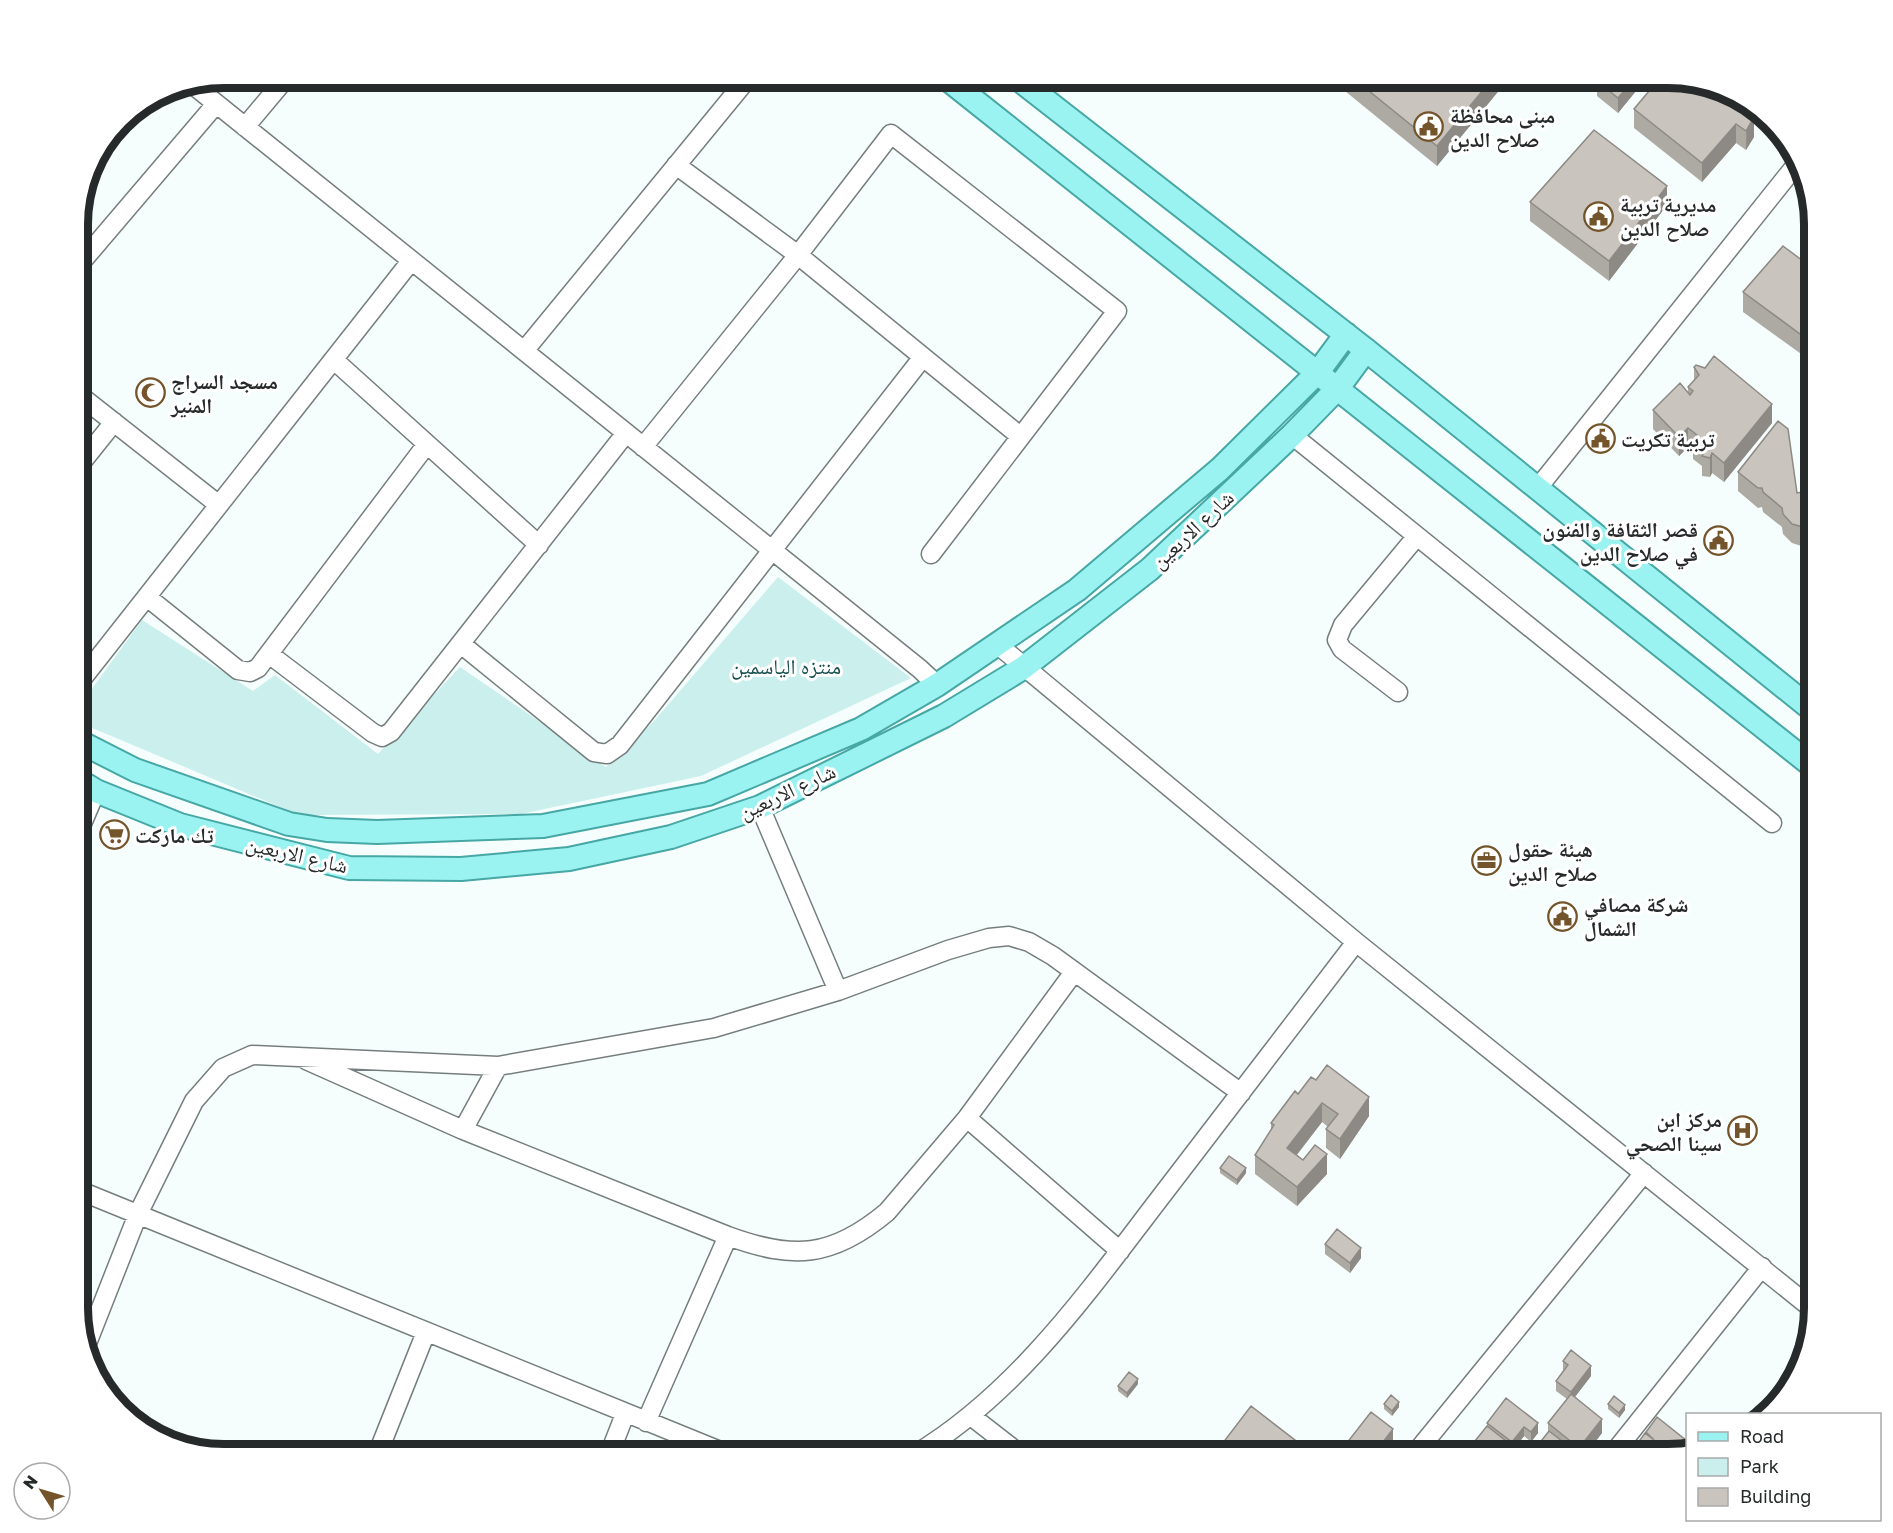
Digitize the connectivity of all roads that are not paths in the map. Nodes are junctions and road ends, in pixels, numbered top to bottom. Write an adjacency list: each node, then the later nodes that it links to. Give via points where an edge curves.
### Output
1 (277, 88): 7 (street)
2 (740, 88): 8 (street)
3 (959, 88): 18 (main road)
4 (1030, 88): 13 (main road)
5 (200, 91): 6 (street)
6 (216, 104): 7 (street); 10 (street)
7 (244, 127): 12 (street)
8 (676, 165): 11 (street); 15 (street)
9 (1793, 169): 28 (street)
10 (89, 253)
11 (798, 255): 16 (street); 24 (street, via 891,134 1117,311); 26 (street)
12 (411, 261): 15 (street); 17 (street)
13 (1346, 334): 14 (main road); 18 (main road)
14 (1366, 350): 19 (main road, شارع الاربعين); 28 (main road)
15 (524, 351): 22 (street)
16 (923, 357): 24 (street); 32 (street)
17 (334, 360): 25 (street); 29 (street)
18 (1318, 372): 19 (main road); 36 (main road, via 1212,477 1077,590)
19 (1338, 388): 23 (main road, شارع الاربعين); 44 (main road)
20 (89, 403): 21 (street)
21 (114, 422): 27 (street); 29 (street)
22 (626, 433): 26 (street); 31 (street)
23 (1292, 435): 30 (street); 38 (main road, شارع الاربعين, via 1150,569)
24 (1020, 436): 33 (street)
25 (427, 444): 31 (street); 37 (street)
26 (643, 447): 32 (street)
27 (89, 453)
28 (1537, 489): 42 (main road)
29 (219, 505): 34 (street)
30 (1417, 536): 41 (street, via 1343,626 1337,640 1342,649); 48 (street)
31 (539, 545): 35 (street)
32 (772, 550): 35 (street, via 620,745 607,754 594,752); 40 (street)
33 (931, 554)
34 (147, 597): 37 (street, via 238,670 250,672 258,668); 39 (street)
35 (461, 644): 37 (street, via 391,732 382,737)
36 (997, 644): 38 (street); 40 (main road)
37 (268, 654)
38 (1023, 668): 47 (main road, شارع الاربعين, via 944,716); 50 (street)
39 (89, 670)
40 (937, 685): 46 (main road, via 861,729 708,794 543,826 327,830 289,824)
41 (1398, 692)
42 (1804, 702)
43 (89, 747): 46 (main road, via 135,770)
44 (1804, 759)
45 (89, 786): 49 (main road, شارع الاربعين)
46 (195, 791): 49 (main road)
47 (760, 807): 49 (main road, شارع الاربعين, via 671,837 569,860 461,869 349,868); 52 (street)
48 (1772, 823)
49 (180, 825)
50 (1356, 942): 55 (street); 58 (street)
51 (1074, 972): 52 (street, via 1029,942 1009,936 972,942); 55 (street); 56 (street)
52 (838, 991): 54 (street, via 714,1028)
53 (296, 1055): 54 (street); 57 (street); 60 (street, via 252,1055 236,1060 214,1076 179,1127)
54 (498, 1066): 57 (street)
55 (1241, 1093): 62 (street)
56 (967, 1118): 61 (street, via 887,1212 855,1234 819,1250 801,1253 756,1246); 62 (street)
57 (463, 1130): 61 (street)
58 (1644, 1173): 63 (street); 75 (street)
59 (89, 1194): 60 (street)
60 (138, 1214): 65 (street); 66 (street)
61 (728, 1236): 69 (street)
62 (1120, 1251): 68 (street, via 1036,1352)
63 (1762, 1267): 64 (street); 76 (street)
64 (1804, 1302)
65 (426, 1332): 67 (street); 70 (street)
66 (91, 1333)
67 (625, 1414): 69 (street); 71 (street)
68 (971, 1416): 73 (street); 74 (street)
69 (646, 1422): 72 (street)
70 (381, 1444)
71 (613, 1444)
72 (702, 1444)
73 (930, 1444)
74 (1007, 1444)
75 (1423, 1444)
76 (1621, 1444)

